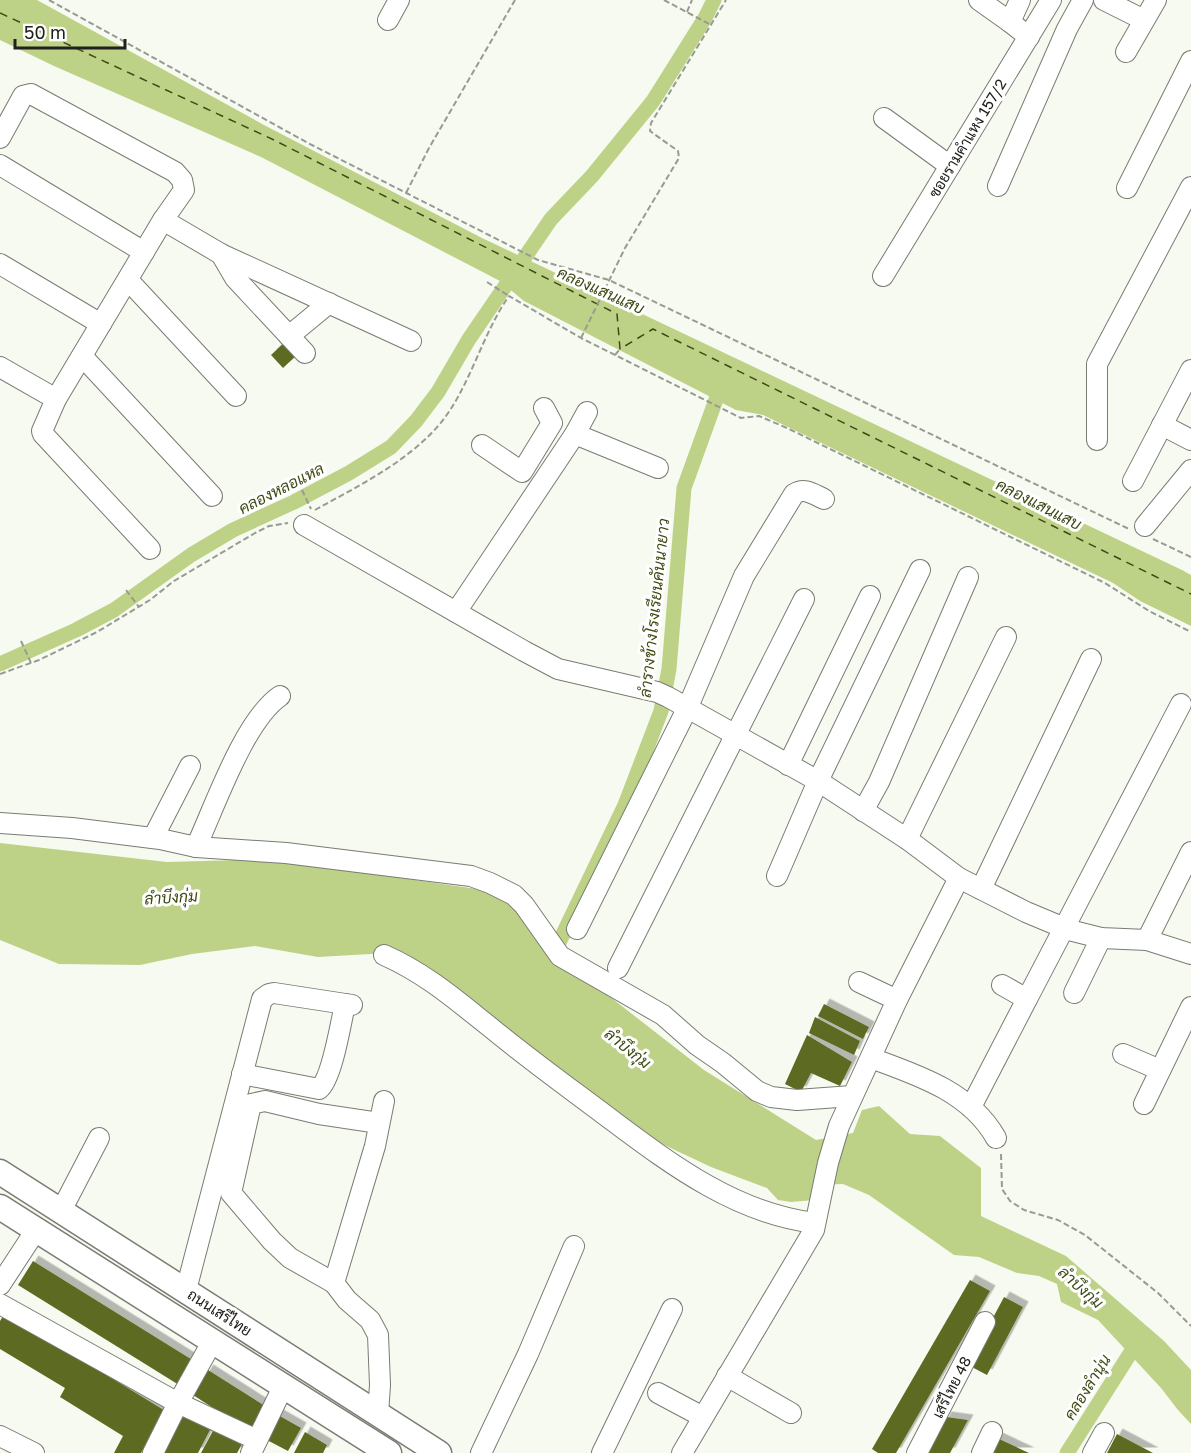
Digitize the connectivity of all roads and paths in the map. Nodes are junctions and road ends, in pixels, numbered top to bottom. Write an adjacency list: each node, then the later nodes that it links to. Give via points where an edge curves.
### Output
1 (49, 0): 28 (path)
2 (399, 0): 14 (street)
3 (515, 0): 28 (path)
4 (664, 0): 13 (path)
5 (692, 0): 13 (path)
6 (726, 0): 17 (path)
7 (979, 0): 16 (street)
8 (1020, 0): 16 (street)
9 (1051, 0): 18 (street, ซอยรามคำแหง 157/2)
10 (1083, 0): 25 (street)
11 (1104, 0): 15 (street)
12 (1156, 0): 15 (street)
13 (688, 13): 17 (path)
14 (388, 20)
15 (1144, 20): 19 (street)
16 (1010, 22): 18 (street)
17 (711, 26): 35 (path, via 651,123 650,131 678,151 679,158)
18 (1029, 37): 24 (street, ซอยรามคำแหง 157/2)
19 (1126, 52)
20 (1191, 62): 26 (street)
21 (884, 118): 24 (street)
22 (0, 138): 29 (street, via 24,96 32,94 175,172 184,190)
23 (0, 165): 30 (street)
24 (950, 166): 33 (street, ซอยรามคำแหง 157/2)
25 (998, 186)
26 (1127, 188)
27 (1191, 188): 55 (street, via 1097,364)
28 (406, 193): 35 (path, via 537,260)
29 (163, 220): 30 (street); 31 (street)
30 (144, 252): 34 (street)
31 (221, 254): 38 (street); 40 (street, via 235,278)
32 (0, 264): 39 (street)
33 (883, 276)
34 (128, 280): 39 (street); 49 (street)
35 (609, 280): 41 (path); 66 (path)
36 (487, 282): 37 (path)
37 (509, 296): 41 (path); 65 (path, via 439,425 380,474)
38 (329, 303): 40 (street); 42 (street)
39 (101, 324): 46 (street)
40 (289, 336): 44 (street)
41 (581, 337): 45 (path)
42 (411, 341)
43 (620, 349): 45 (path)
44 (305, 353)
45 (615, 355): 76 (path, via 741,418 759,416 787,428 1104,583)
46 (82, 356): 50 (street); 63 (street)
47 (0, 367): 50 (street)
48 (1191, 370): 53 (street)
49 (236, 396)
50 (56, 399): 67 (street, via 43,434)
51 (544, 408): 60 (street, via 552,423)
52 (587, 412): 54 (street)
53 (1162, 424): 56 (street); 61 (street)
54 (575, 434): 58 (street); 60 (street)
55 (1097, 440)
56 (1191, 440)
57 (482, 445): 60 (street)
58 (658, 468)
59 (1191, 470): 66 (street)
60 (530, 478): 75 (street)
61 (1133, 481)
62 (302, 490): 65 (path)
63 (212, 496)
64 (824, 499): 84 (street, via 806,490 794,494 744,576)
65 (306, 516): 74 (path, via 255,533 174,581); 75 (street)
66 (1143, 532): 68 (path)
67 (150, 549)
68 (1191, 558)
69 (920, 570): 88 (street)
70 (968, 577): 89 (street)
71 (126, 590): 74 (path)
72 (870, 596): 86 (street)
73 (804, 599): 85 (street)
74 (139, 608): 80 (path)
75 (456, 612): 84 (street, via 558,669 662,695)
76 (1191, 632)
77 (1006, 637): 92 (street)
78 (21, 641): 80 (path)
79 (1091, 659): 97 (street)
80 (31, 663): 81 (path)
81 (0, 674)
82 (280, 696): 93 (street, via 247,735)
83 (1181, 704): 98 (street)
84 (687, 709): 85 (street); 99 (street)
85 (734, 736): 86 (street); 104 (street)
86 (788, 765): 88 (street)
87 (190, 766): 91 (street)
88 (818, 781): 89 (street); 95 (street)
89 (863, 811): 92 (street)
90 (0, 823): 91 (street)
91 (153, 838): 93 (street)
92 (907, 839): 96 (street)
93 (196, 847): 115 (street, via 286,853 471,876 496,885 517,897 563,958 663,1015 757,1091 797,1100)
94 (1191, 852): 101 (street)
95 (777, 876)
96 (959, 878): 97 (street); 109 (street)
97 (981, 889): 98 (street)
98 (1063, 927): 100 (street); 108 (street)
99 (577, 929)
100 (1101, 938): 101 (street); 107 (street)
101 (1147, 940): 102 (street)
102 (1191, 954)
103 (384, 955): 125 (street, via 432,981 573,1092 689,1175 747,1205 778,1216)
104 (618, 968)
105 (859, 982): 109 (street)
106 (1002, 985): 108 (street)
107 (1074, 993)
108 (1027, 999): 118 (street)
109 (897, 1000): 112 (street)
110 (1191, 1007): 113 (street)
111 (1123, 1054): 113 (street)
112 (871, 1058): 115 (street); 118 (street, via 950,1091)
113 (1161, 1070): 117 (street)
114 (242, 1074): 114 (street, via 261,1003 267,995 349,1004 329,1074 319,1089); 130 (street)
115 (852, 1096): 125 (street, via 837,1135)
116 (384, 1101): 119 (street)
117 (1144, 1104)
118 (971, 1107): 121 (street)
119 (379, 1123): 128 (street); 128 (street, via 265,1101 251,1104 231,1193 290,1258)
120 (99, 1138): 124 (street)
121 (996, 1138): 134 (path, via 1001,1151 1002,1189 1010,1201 1085,1235 1158,1293)
122 (0, 1172): 124 (main road, ถนนเสรีไทย)
123 (0, 1207): 126 (main road, ถนนเสรีไทย)
124 (61, 1211): 130 (main road, ถนนเสรีไทย)
125 (815, 1221): 136 (street, via 814,1230)
126 (36, 1230): 129 (street); 135 (main road, ถนนเสรีไทย)
127 (574, 1246): 152 (street)
128 (334, 1283): 141 (street, via 370,1320 378,1335)
129 (0, 1285)
130 (186, 1290): 141 (main road, ถนนเสรีไทย)
131 (0, 1304): 139 (street)
132 (672, 1309): 153 (street)
133 (985, 1322): 155 (street, เสรีไทย 48)
134 (1191, 1326)
135 (212, 1342): 137 (main road, ถนนเสรีไทย); 139 (street)
136 (727, 1376): 140 (street); 142 (street)
137 (282, 1387): 146 (main road, ถนนเสรีไทย); 147 (street)
138 (658, 1393): 142 (street)
139 (178, 1403): 147 (street); 149 (street)
140 (791, 1413)
141 (378, 1414): 151 (main road, ถนนเสรีไทย)
142 (703, 1417): 154 (street)
143 (992, 1432): 156 (street)
144 (1104, 1433): 157 (street)
145 (0, 1436): 148 (street)
146 (360, 1445): 150 (main road, ถนนเสรีไทย)
147 (254, 1447)
148 (34, 1453)
149 (153, 1453)
150 (389, 1453)
151 (439, 1453)
152 (481, 1453)
153 (602, 1453)
154 (682, 1453)
155 (917, 1453)
156 (982, 1453)
157 (1093, 1453)

